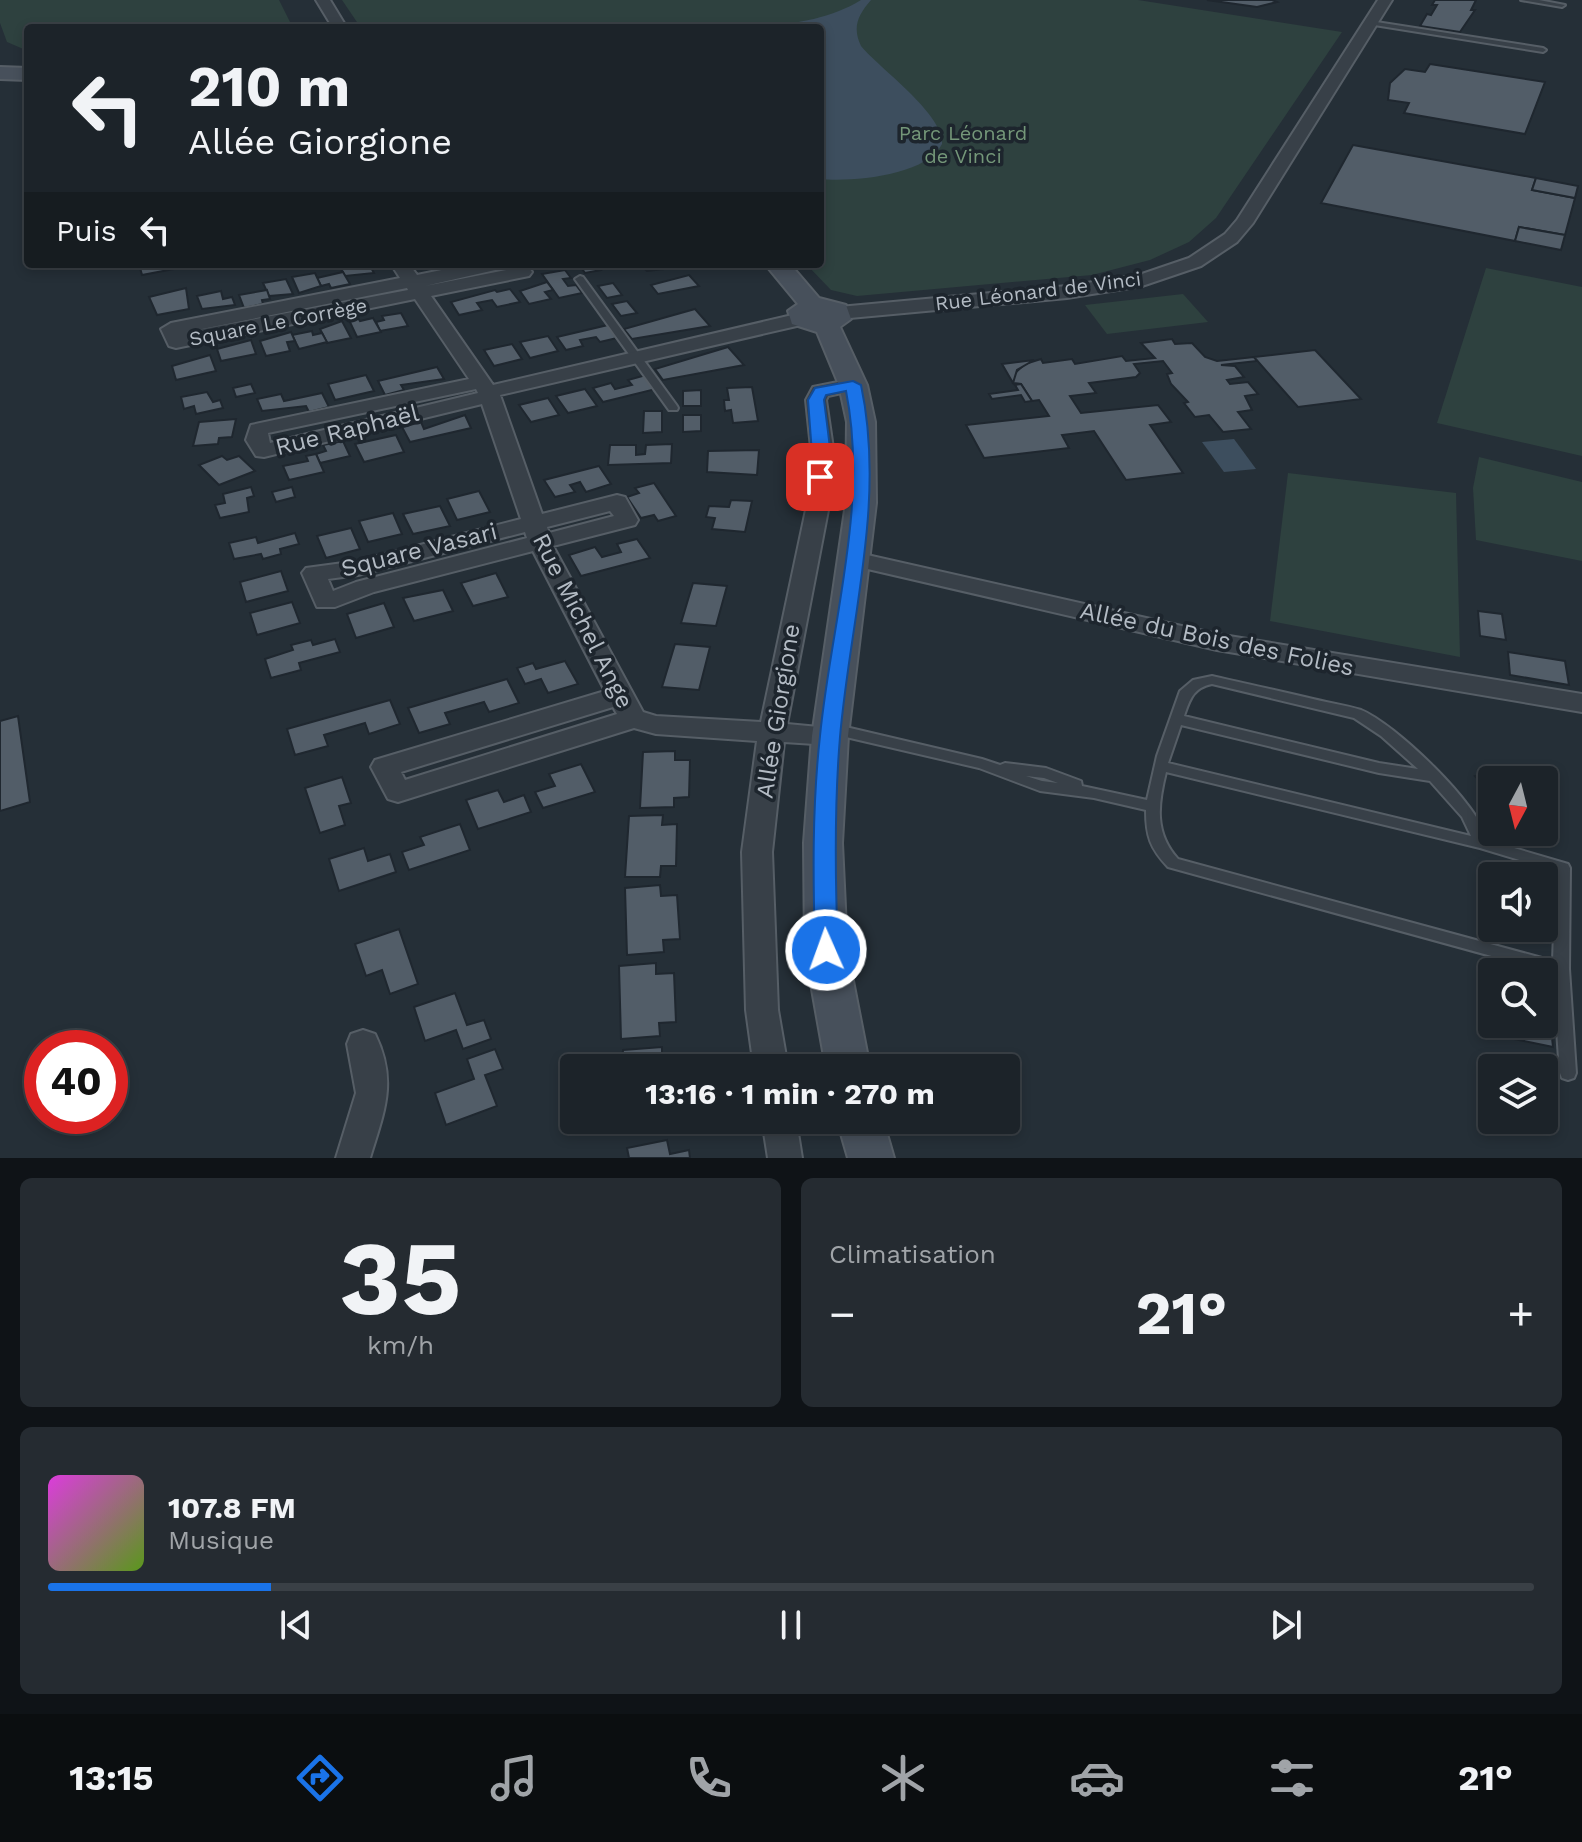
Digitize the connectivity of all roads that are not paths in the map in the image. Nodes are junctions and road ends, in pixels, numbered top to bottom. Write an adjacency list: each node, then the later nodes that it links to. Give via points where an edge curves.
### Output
1 (323, 0): 6 (street)
2 (1385, 0): 5 (street, Rue Léonard de Vinci)
3 (1524, 0): 4 (lane)
4 (1562, 5)
5 (1370, 23): 7 (lane); 15 (street, Rue Léonard de Vinci, via 1244,223 1195,262 1105,287)
6 (338, 24)
7 (1543, 50)
8 (0, 73): 9 (street)
9 (24, 74)
10 (475, 268): 13 (street, Square Le Corrège)
11 (520, 268): 13 (street, Square Le Corrège, via 523,272)
12 (780, 268): 15 (street)
13 (411, 279): 13 (street, Square Le Corrège, via 171,329 176,342); 18 (street, Rue Michel Ange)
14 (580, 279): 16 (lane)
15 (820, 315): 16 (street, Rue Raphaël); 17 (street)
16 (637, 357): 18 (street, Rue Raphaël); 19 (lane)
17 (853, 385): 21 (street, via 861,422 861,503); 25 (street, Allée Giorgione, via 820,391 816,400 822,448 818,505)
18 (486, 390): 18 (street, Rue Raphaël, via 258,429 257,440 264,451); 20 (street, Rue Michel Ange)
19 (673, 408)
20 (537, 532): 20 (street, Square Vasari, via 358,568 314,573 326,602); 23 (street, Rue Michel Ange)
21 (854, 559): 22 (street, Allée du Bois des Folies, via 1217,642); 26 (street)
22 (1582, 703)
23 (626, 708): 23 (street, via 385,767 398,792); 25 (street, Rue Michel Ange, via 656,725)
24 (1176, 719): 27 (lane); 28 (lane); 28 (lane, via 1187,691 1212,680 1358,714 1377,723)
25 (772, 732): 26 (street, Rue Michel Ange); 35 (street, Allée Giorgione, via 757,852 762,1010)
26 (831, 732): 29 (lane, via 982,764 1040,786); 36 (street, via 823,843 826,950)
27 (1162, 766): 29 (lane); 31 (lane)
28 (1432, 776): 30 (lane, via 1475,824)
29 (1152, 806): 33 (lane, via 1155,844 1173,863)
30 (1478, 835)
31 (1478, 843)
32 (1490, 846): 33 (lane, via 1563,868)
33 (1561, 969): 37 (lane)
34 (363, 1044): 40 (street, via 373,1093)
35 (769, 1054)
36 (845, 1054)
37 (1568, 1073)
38 (781, 1134): 41 (street)
39 (864, 1134): 42 (street)
40 (353, 1158)
41 (785, 1158)
42 (871, 1158)

